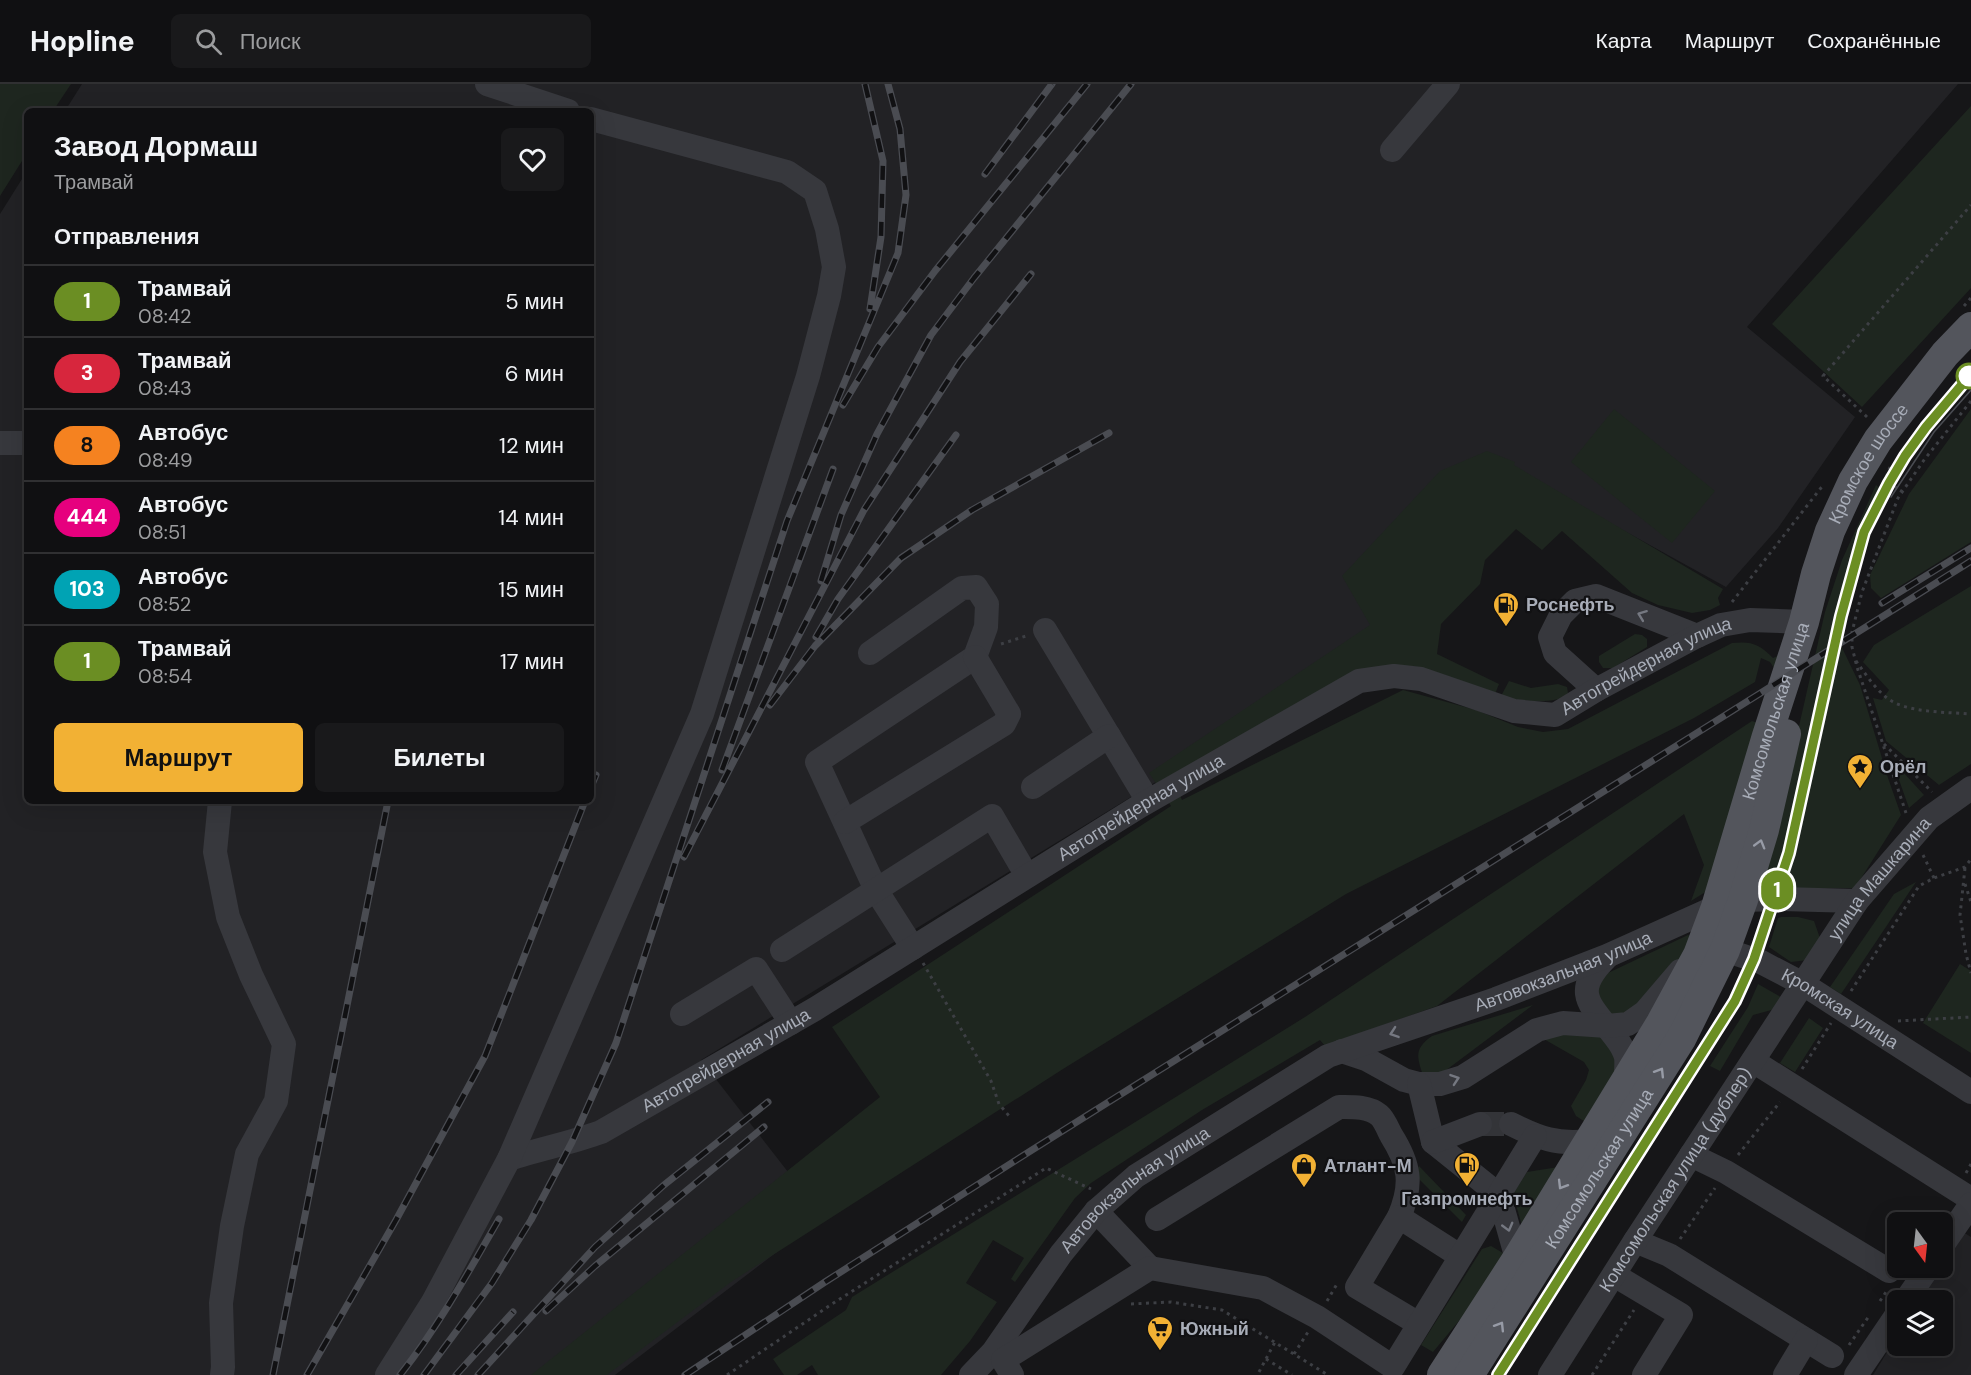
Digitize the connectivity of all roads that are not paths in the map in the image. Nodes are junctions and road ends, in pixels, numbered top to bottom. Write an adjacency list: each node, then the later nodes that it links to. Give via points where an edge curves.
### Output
1 (487, 84): 3 (street)
2 (1448, 84): 5 (street)
3 (559, 108)
4 (594, 119): 44 (street, via 787,172 814,191 834,267 808,376 702,714)
5 (1392, 150)
6 (1971, 327): 9 (main road, Кромское шоссе, via 1878,440 1853,481 1830,531)
7 (0, 443): 8 (street)
8 (24, 443)
9 (1804, 622): 11 (street, Автогрейдерная улица, via 1750,620 1721,625); 24 (main road, Комсомольская улица, via 1766,739)
10 (1045, 630): 15 (street)
11 (1697, 636): 14 (street, Автогрейдерная улица); 14 (street, one-way to 14, via 1596,596 1575,601 1561,615 1550,637 1555,653)
12 (870, 653): 13 (street, via 962,588 976,587 987,604 986,627)
13 (975, 657): 20 (street, via 817,762); 20 (street, via 1009,714 1004,724)
14 (1596, 690): 18 (street, Автогрейдерная улица, via 1555,714 1514,711 1421,679 1394,676 1359,681)
15 (1108, 735): 16 (street); 18 (street)
16 (1033, 787)
17 (1971, 788): 23 (street, улица Машкарина, via 1929,818)
18 (1148, 801): 21 (street, Автогрейдерная улица)
19 (220, 804): 65 (street, via 215,852 228,917 284,1044 276,1101 247,1154 232,1226 220,1303)
20 (844, 822): 22 (street)
21 (1027, 876): 22 (street, via 992,816); 25 (street, Автогрейдерная улица)
22 (876, 890): 25 (street); 26 (street)
23 (1857, 901): 24 (street, via 1782,899); 29 (street, улица Машкарина)
24 (1730, 904): 27 (main road, Комсомольская улица); 28 (street, Автовокзальная улица)
25 (913, 948): 31 (street, Автогрейдерная улица)
26 (782, 950)
27 (1711, 953): 29 (street, Кромская улица, via 1761,962); 32 (street, via 1678,972 1638,1019); 35 (main road, Комсомольская улица); 69 (main road, Комсомольская улица, one-way to 27, via 1681,1039)
28 (1607, 956): 32 (street, via 1586,982 1588,1000); 33 (street, Автовокзальная улица, one-way to 33, via 1496,999)
29 (1803, 984): 34 (street, Комсомольская улица (дублер)); 37 (street, Кромская улица)
30 (682, 1014): 31 (street, via 756,969)
31 (791, 1023): 44 (street, Автогрейдерная улица, via 601,1132)
32 (1607, 1026): 35 (street, via 1626,1056); 36 (street, one-way to 32, via 1440,1084 1463,1077 1537,1030 1563,1023)
33 (1342, 1051): 36 (street); 47 (street, Автовокзальная улица)
34 (1753, 1061): 43 (street, Комсомольская улица (дублер)); 46 (street)
35 (1625, 1081): 41 (main road, Комсомольская улица)
36 (1419, 1084): 42 (street)
37 (1971, 1092)
38 (1480, 1124): 42 (street)
39 (1511, 1124): 40 (street)
40 (1535, 1136): 41 (street, via 1570,1143); 45 (street)
41 (1589, 1141): 54 (main road, Комсомольская улица, one-way to 54)
42 (1432, 1142): 45 (street)
43 (1691, 1155): 52 (street, Комсомольская улица (дублер)); 58 (street, via 1726,1172)
44 (508, 1159): 66 (street, via 434,1302)
45 (1499, 1195): 53 (street); 54 (street, one-way to 54)
46 (1971, 1199)
47 (1094, 1200): 55 (street); 63 (street, Автовокзальная улица)
48 (1971, 1204): 51 (street)
49 (1400, 1217): 50 (street, via 1407,1201 1409,1179 1403,1154 1379,1115 1360,1107 1339,1107); 53 (street); 59 (street, via 1357,1287)
50 (1157, 1219)
51 (1953, 1230)
52 (1635, 1241): 56 (street, Комсомольская улица (дублер)); 61 (street, via 1669,1255)
53 (1460, 1257): 59 (street)
54 (1517, 1259): 68 (main road, Комсомольская улица)
55 (1150, 1268): 63 (street); 64 (street, via 1263,1288 1317,1317)
56 (1614, 1275): 70 (street, Комсомольская улица (дублер)); 71 (street, via 1681,1315)
57 (1909, 1278): 58 (street)
58 (1895, 1285)
59 (1419, 1324): 64 (street)
60 (1887, 1329): 73 (street)
61 (1806, 1340): 62 (street); 72 (street)
62 (1838, 1354)
63 (1002, 1362): 67 (street, Автовокзальная улица)
64 (1392, 1371)
65 (222, 1375)
66 (387, 1375)
67 (971, 1375)
68 (1442, 1375)
69 (1469, 1375)
70 (1550, 1375)
71 (1644, 1375)
72 (1785, 1375)
73 (1856, 1375)

